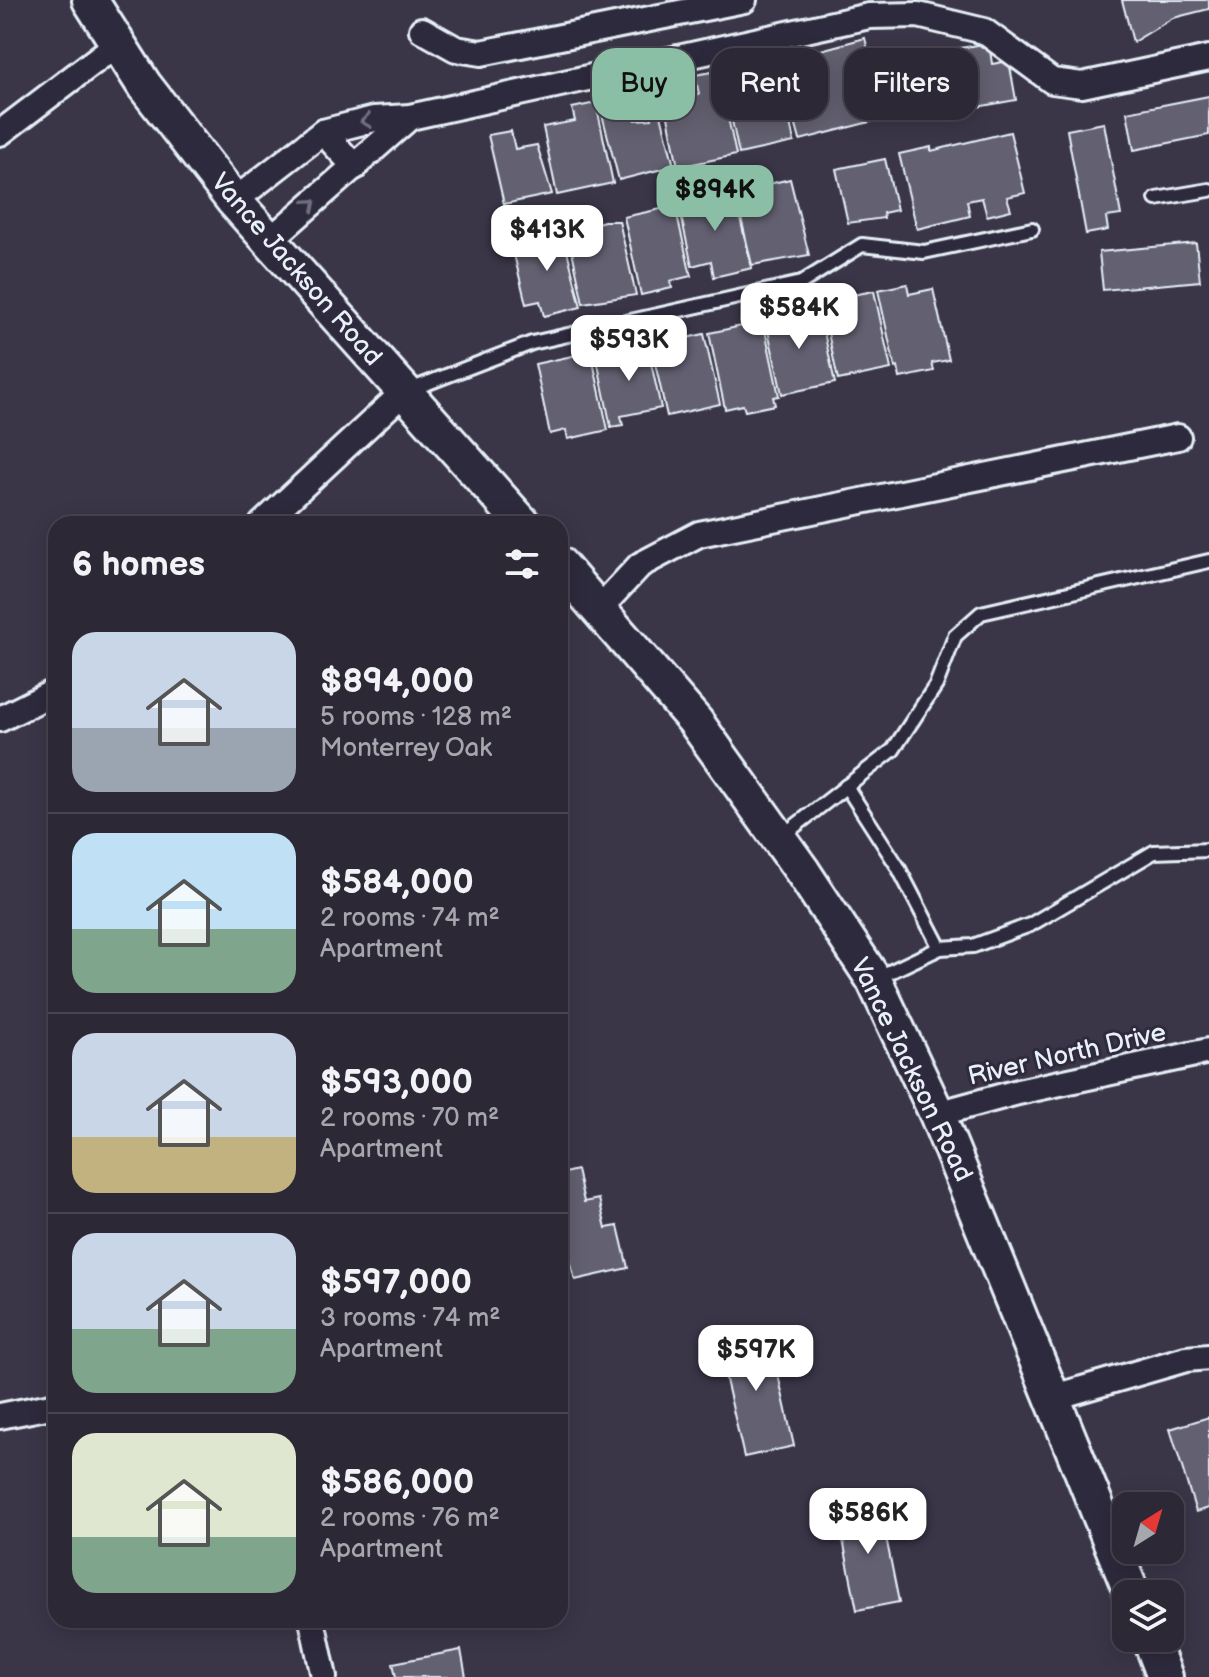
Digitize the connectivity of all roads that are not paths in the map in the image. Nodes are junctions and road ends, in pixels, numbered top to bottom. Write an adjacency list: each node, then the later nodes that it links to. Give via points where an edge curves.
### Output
1 (90, 0): 4 (main road, Vance Jackson Road)
2 (744, 0): 3 (street, via 481,53 456,49)
3 (422, 30)
4 (117, 44): 8 (street); 12 (main road, Vance Jackson Road)
5 (1209, 58): 6 (street, via 1082,85 1052,81 984,31 892,13)
6 (410, 117): 7 (street, one-way to 7, via 374,119); 9 (street)
7 (323, 132): 9 (street); 12 (street)
8 (0, 133)
9 (355, 167): 14 (street, one-way to 9)
10 (1209, 190): 11 (lane)
11 (1156, 199)
12 (234, 201): 14 (main road, Vance Jackson Road)
13 (1032, 229): 15 (lane, via 924,252 862,245 801,283 532,343)
14 (268, 242): 15 (main road, Vance Jackson Road)
15 (404, 392): 17 (street); 18 (main road, Vance Jackson Road)
16 (1178, 437): 21 (street, via 699,534 640,565)
17 (271, 516)
18 (516, 516)
19 (1209, 561): 24 (lane, via 981,613 955,636 936,685 893,750)
20 (568, 574): 21 (main road, Vance Jackson Road)
21 (599, 609): 25 (main road, Vance Jackson Road, via 695,721)
22 (48, 695): 23 (street)
23 (0, 719)
24 (846, 786): 25 (lane); 27 (lane, via 898,867)
25 (779, 839): 28 (main road, Vance Jackson Road)
26 (1209, 850): 27 (lane, via 1154,852 1030,925 973,946)
27 (940, 948): 28 (lane)
28 (874, 980): 30 (main road, Vance Jackson Road)
29 (1209, 1051): 30 (street, River North Drive)
30 (937, 1114): 32 (main road, Vance Jackson Road)
31 (1209, 1357): 32 (street)
32 (1055, 1397): 35 (main road, Vance Jackson Road)
33 (48, 1407): 34 (street)
34 (0, 1416)
35 (1127, 1580)
36 (314, 1628): 38 (street)
37 (1155, 1652): 39 (main road)
38 (324, 1677)
39 (1165, 1677)

